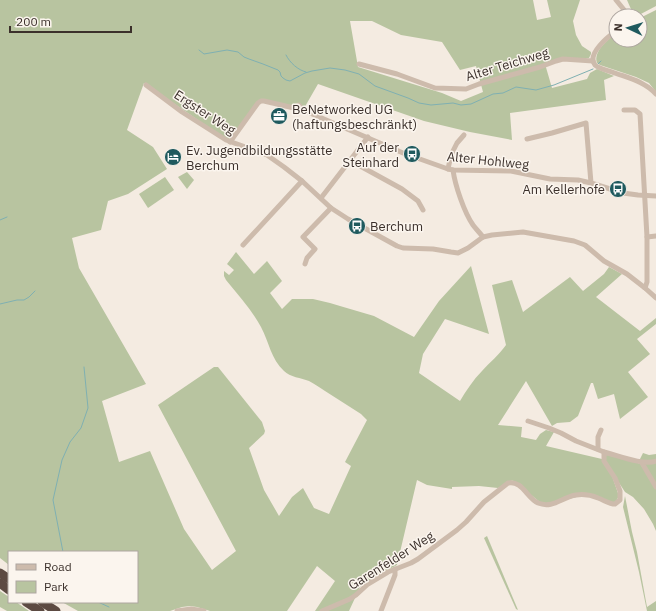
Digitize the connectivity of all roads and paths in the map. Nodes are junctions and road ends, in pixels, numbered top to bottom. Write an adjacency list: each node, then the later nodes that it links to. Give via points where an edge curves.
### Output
1 (608, 37): 2 (street, via 599,46)
2 (593, 61): 3 (street, Alter Teichweg, via 563,59 460,90 435,88); 5 (street, via 602,69 643,83)
3 (359, 64)
4 (146, 85): 10 (street, Ergster Weg, via 182,112)
5 (656, 94)
6 (624, 110): 15 (street, via 635,110 640,114)
7 (464, 135): 12 (street, via 451,155)
8 (368, 137): 10 (street, Alter Hohlweg, via 303,110 299,105 294,108 261,101); 11 (street); 12 (street, Alter Hohlweg)
9 (527, 139): 14 (street, via 586,123)
10 (230, 142): 13 (street, Ergster Weg, via 267,155)
11 (351, 161): 17 (street); 19 (street, via 402,189 418,201)
12 (450, 170): 14 (street, Alter Hohlweg, via 511,171 550,179); 21 (street, via 467,213)
13 (302, 181): 17 (street, Ergster Weg); 23 (street)
14 (591, 183): 15 (street, Alter Hohlweg, via 623,193)
15 (645, 196): 16 (street, Alter Hohlweg); 22 (street)
16 (656, 196)
17 (321, 198): 18 (street, Ergster Weg)
18 (332, 208): 21 (street, Ergster Weg, via 390,243 403,248 458,252); 24 (street, via 304,237 315,249)
19 (423, 210)
20 (656, 236): 22 (street)
21 (484, 237): 25 (street, Ergster Weg, via 523,232 580,243)
22 (648, 237): 25 (street)
23 (243, 245)
24 (305, 264)
25 (645, 288): 26 (street, Ergster Weg)
26 (656, 298)
27 (528, 421): 29 (street)
28 (601, 430): 29 (street)
29 (598, 449): 30 (street)
30 (604, 452): 32 (street); 34 (street, Garenfelder Weg, via 604,461 620,491 620,500 615,504 578,495 544,505 535,502 518,485 510,482 484,502 457,530 418,559)
31 (656, 461): 32 (street)
32 (642, 463): 33 (street)
33 (656, 487)
34 (395, 569): 43 (street, Garenfelder Weg, via 368,584 350,599); 44 (street, via 395,576)
35 (0, 583): 36 (highway)
36 (8, 589)
37 (28, 603): 39 (highway)
38 (44, 603): 40 (highway)
39 (40, 611)
40 (56, 611)
41 (177, 611): 42 (street)
42 (204, 611)
43 (322, 611)
44 (380, 611)

